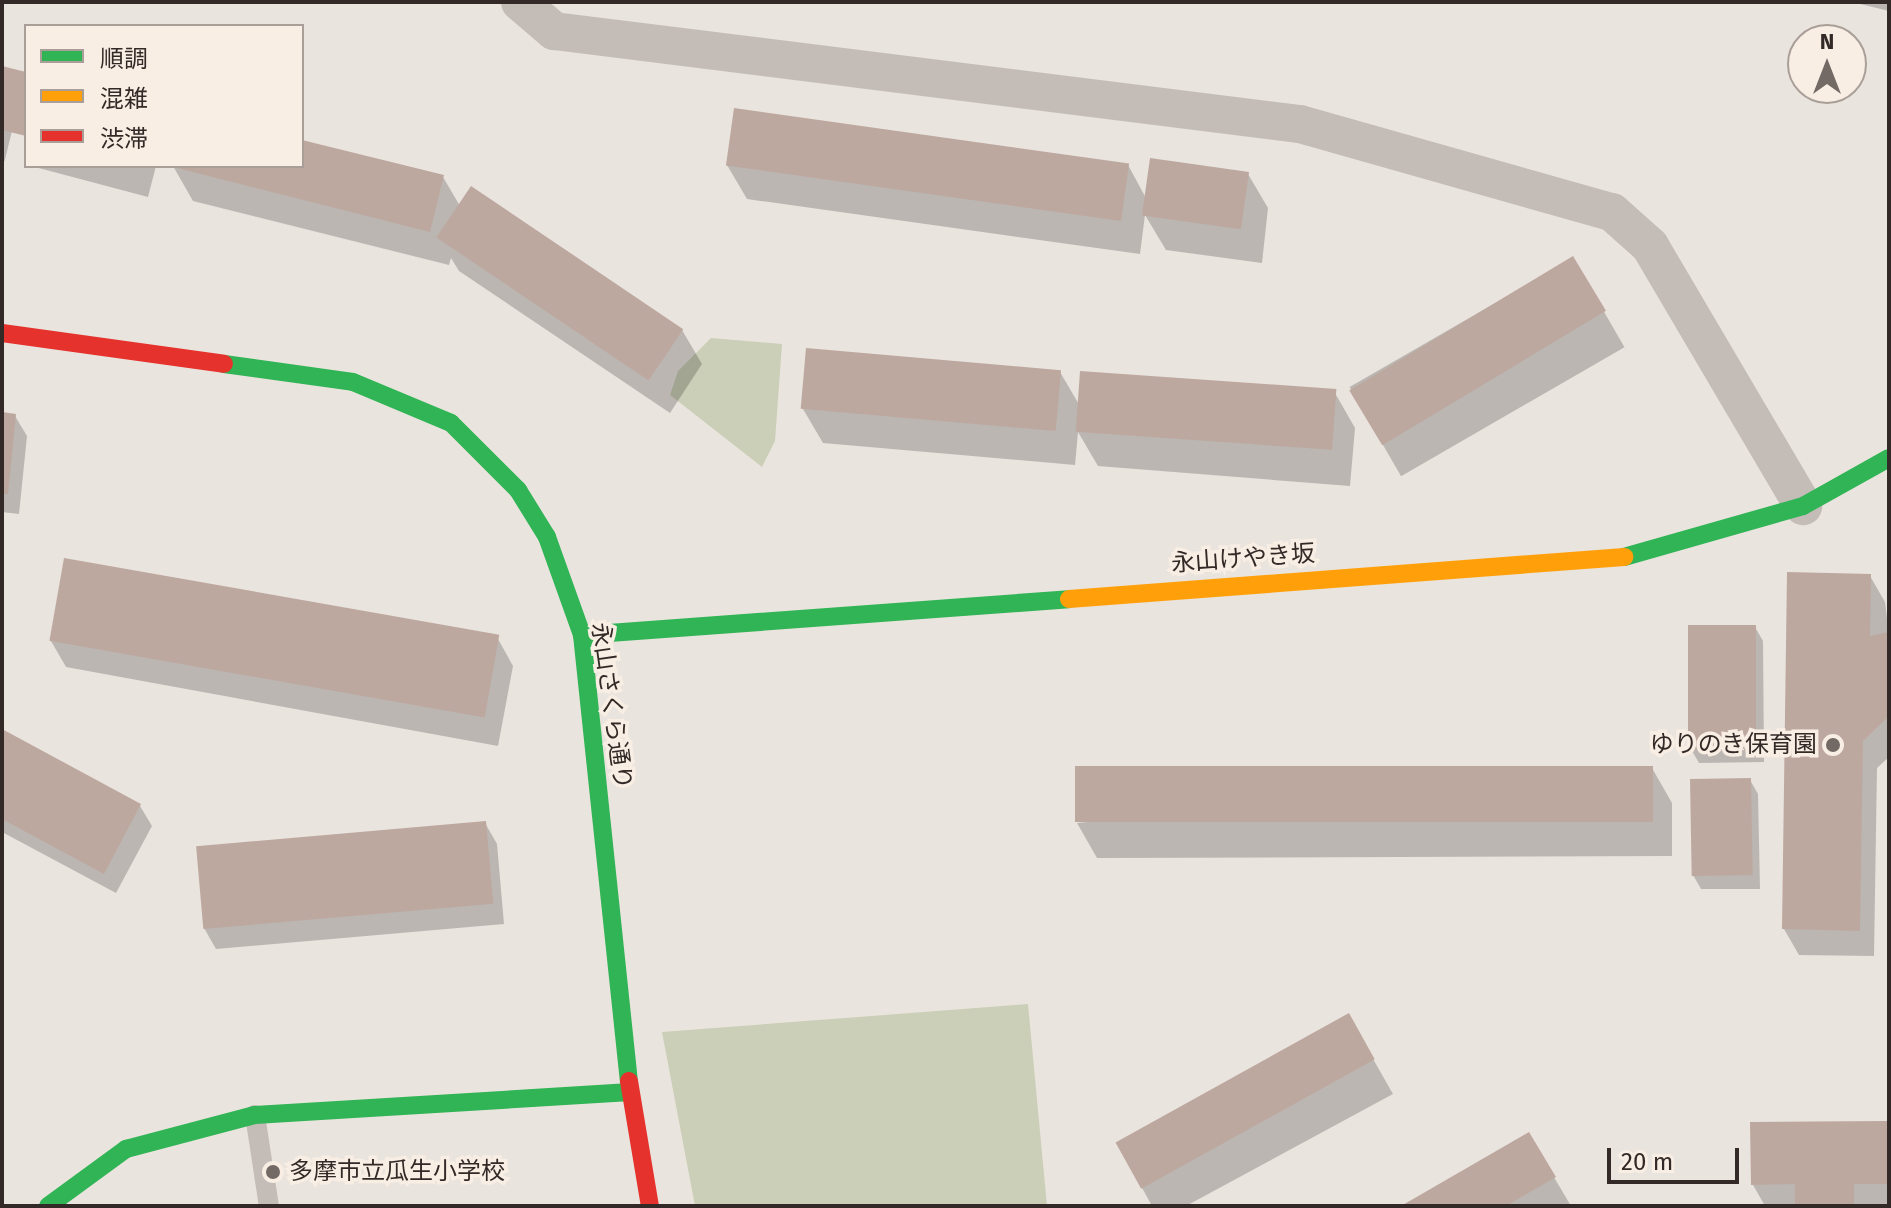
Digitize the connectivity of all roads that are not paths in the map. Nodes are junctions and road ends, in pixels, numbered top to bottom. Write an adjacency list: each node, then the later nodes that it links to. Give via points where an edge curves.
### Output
1 (520, 2): 4 (street, via 554,31 1300,124 1612,212 1650,246)
2 (2, 333): 5 (street, 永山さくら通り, via 283,368 353,382 451,423 518,490 547,537)
3 (1889, 458): 4 (street, 永山けやき坂)
4 (1803, 506): 5 (street, 永山けやき坂, via 1636,556)
5 (582, 635): 6 (street, 永山さくら通り)
6 (630, 1092): 7 (street); 10 (street, 永山さくら通り)
7 (255, 1115): 8 (street, via 126,1149); 9 (lane)
8 (48, 1206)
9 (269, 1206)
10 (650, 1206)

